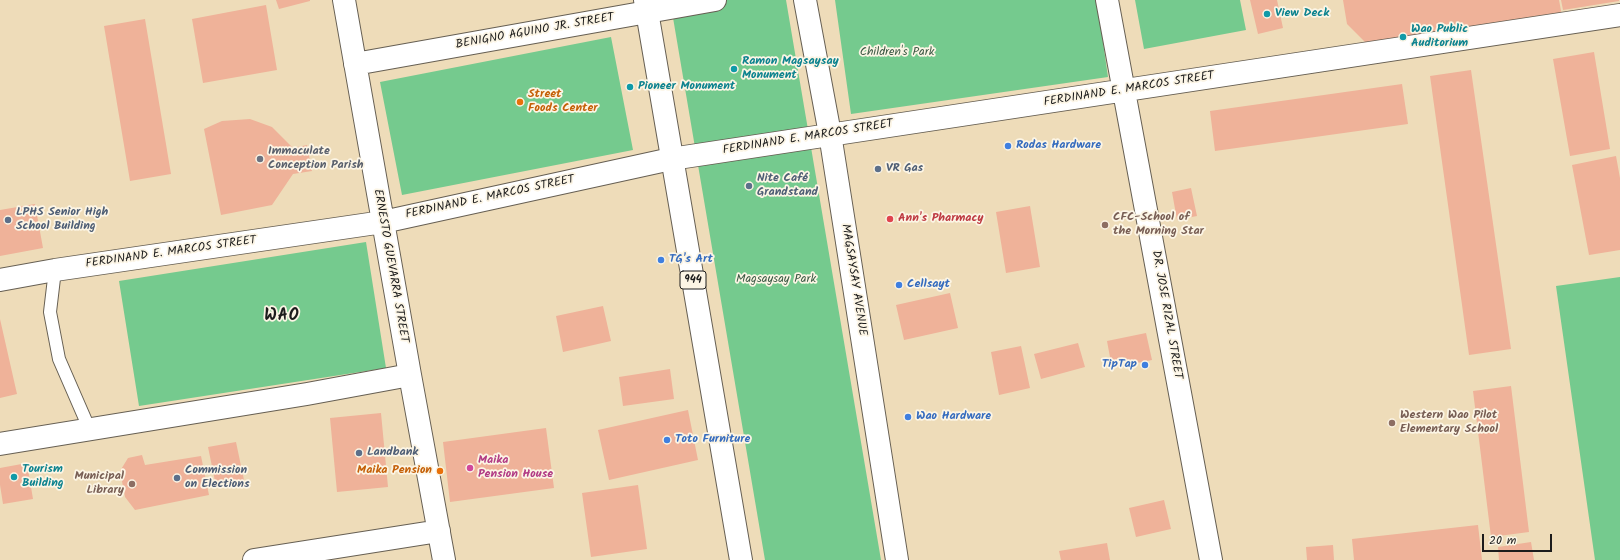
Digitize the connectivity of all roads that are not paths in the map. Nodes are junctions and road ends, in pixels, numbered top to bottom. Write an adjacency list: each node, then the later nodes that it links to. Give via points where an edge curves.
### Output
1 (344, 0): 7 (street, ERNESTO GUEVARRA STREET)
2 (715, 0): 5 (street, BENIGNO AGUINO JR. STREET)
3 (805, 0): 9 (street, MAGSAYSAY AVENUE)
4 (1107, 0): 8 (street, DR. JOSE RIZAL STREET)
5 (646, 6): 7 (street, BENIGNO AGUINO JR. STREET); 10 (street, 944)
6 (1620, 15): 8 (street, FERDINAND E. MARCOS STREET)
7 (355, 64): 11 (street, ERNESTO GUEVARRA STREET)
8 (1124, 91): 9 (street, FERDINAND E. MARCOS STREET); 22 (street, DR. JOSE RIZAL STREET)
9 (830, 134): 10 (street, FERDINAND E. MARCOS STREET); 21 (street, MAGSAYSAY AVENUE)
10 (672, 158): 11 (street, FERDINAND E. MARCOS STREET); 20 (street, 944)
11 (383, 222): 12 (street, FERDINAND E. MARCOS STREET); 14 (street, ERNESTO GUEVARRA STREET)
12 (55, 270): 13 (street, FERDINAND E. MARCOS STREET); 15 (lane, via 50,312 59,359)
13 (0, 280)
14 (410, 375): 15 (street); 17 (street, ERNESTO GUEVARRA STREET)
15 (90, 428): 16 (street)
16 (0, 444)
17 (439, 531): 18 (street); 19 (street, ERNESTO GUEVARRA STREET)
18 (254, 560)
19 (444, 560)
20 (741, 560)
21 (897, 560)
22 (1211, 560)

